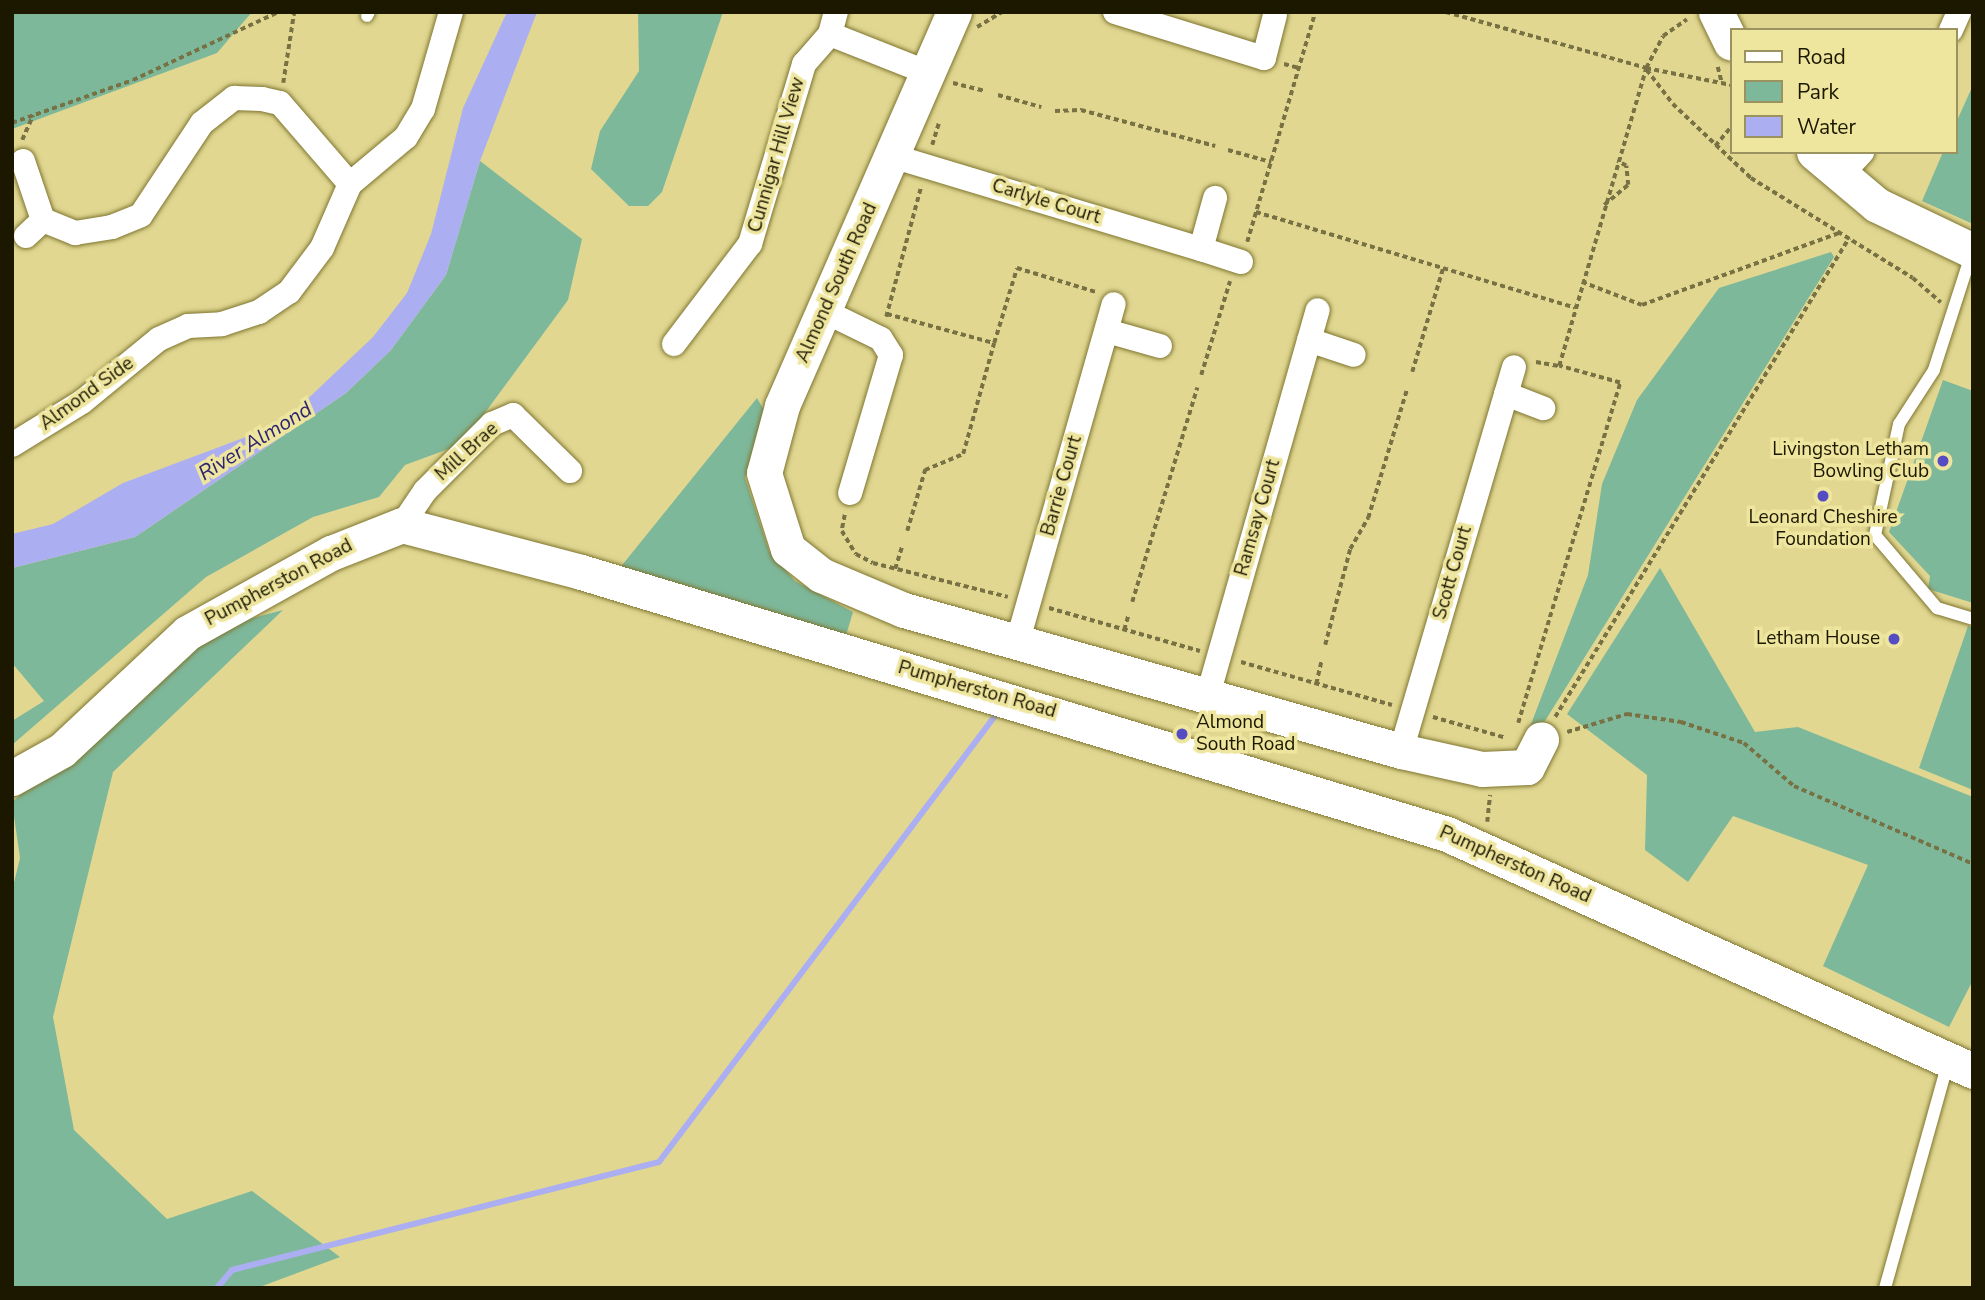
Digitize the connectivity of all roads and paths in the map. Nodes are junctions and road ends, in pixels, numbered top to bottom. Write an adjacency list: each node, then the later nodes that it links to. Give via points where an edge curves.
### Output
1 (278, 12): 22 (path, via 133,80)
2 (294, 12): 13 (path)
3 (954, 12): 16 (main road, Almond South Road)
4 (1115, 12): 14 (street)
5 (1315, 12): 14 (path)
6 (1446, 12): 15 (path)
7 (1959, 12): 12 (street)
8 (450, 13): 34 (street, via 423,109 407,137)
9 (1275, 15): 14 (street)
10 (833, 23): 16 (street, Cunnigar Hill View); 54 (street, Cunnigar Hill View, via 804,64 750,244)
11 (1714, 24): 15 (path, via 1663,36)
12 (1952, 28)
13 (289, 54)
14 (1282, 63): 32 (path)
15 (1646, 68): 17 (path); 26 (path); 31 (path)
16 (938, 77): 18 (path); 30 (main road, Almond South Road)
17 (1730, 85)
18 (985, 91)
19 (998, 95): 20 (path)
20 (1041, 107)
21 (1055, 111): 25 (path, via 1081,110)
22 (33, 116): 23 (path); 29 (path)
23 (12, 123)
24 (1730, 128): 26 (path)
25 (1215, 146)
26 (1715, 146): 38 (path, via 1751,178)
27 (1228, 150): 32 (path)
28 (1820, 154): 33 (main road)
29 (21, 155): 34 (street, via 34,228 75,233 141,215 202,123 234,98 280,103)
30 (892, 156): 40 (street, Carlyle Court); 48 (main road, Almond South Road)
31 (1617, 161): 36 (path); 36 (path, via 1626,166 1628,185)
32 (1271, 162): 37 (path)
33 (1850, 165): 41 (main road, via 1877,205)
34 (350, 184): 65 (street, Almond Side, via 321,248 289,292 259,312 222,324 188,326 159,339 82,402)
35 (1216, 198): 40 (street)
36 (1604, 205): 44 (path)
37 (1256, 212): 42 (path); 43 (path)
38 (1839, 233): 39 (path); 44 (path, via 1642,305)
39 (1849, 238): 49 (path, via 1913,278); 87 (path)
40 (1201, 249): 42 (street, Carlyle Court)
41 (1973, 251): 49 (lane)
42 (1241, 262): 60 (path)
43 (1443, 268): 46 (path); 59 (path)
44 (1582, 282): 46 (path)
45 (1114, 304): 51 (street, Barrie Court); 53 (path, via 1104,295 1017,268)
46 (1575, 308): 57 (path)
47 (1318, 310): 52 (street, Ramsay Court)
48 (826, 312): 67 (street, via 881,339 891,355 850,462); 78 (main road, Almond South Road, via 782,406 764,473 788,549 821,575 865,596)
49 (1953, 312): 76 (lane, via 1934,370 1899,424 1875,535 1937,608)
50 (887, 314): 53 (path)
51 (1107, 331): 55 (street); 74 (street, Barrie Court)
52 (1309, 340): 56 (street); 80 (street, Ramsay Court)
53 (994, 342): 69 (path, via 963,454 926,470)
54 (674, 344)
55 (1160, 346)
56 (1354, 355)
57 (1559, 366): 58 (path, via 1521,359); 87 (path, via 1620,383)
58 (1514, 367): 63 (street, Scott Court)
59 (1412, 372)
60 (1201, 375)
61 (1197, 388): 73 (path)
62 (1407, 388): 79 (path, via 1368,518 1350,549)
63 (1506, 394): 64 (street); 85 (street, Scott Court)
64 (1543, 408)
65 (12, 445)
66 (570, 471): 68 (street, Mill Brae, via 513,415 492,424 425,491)
67 (850, 493)
68 (402, 525): 86 (main road, Pumpherston Road); 90 (main road, Pumpherston Road, via 331,552 187,633 62,750)
69 (907, 531)
70 (902, 546): 72 (path)
71 (873, 563): 72 (path)
72 (895, 569): 74 (path)
73 (1132, 602)
74 (1029, 603): 77 (path); 78 (street, Barrie Court)
75 (1128, 616): 77 (path)
76 (1973, 619)
77 (1124, 630): 80 (path)
78 (1018, 640): 82 (main road, Almond South Road)
79 (1325, 645)
80 (1219, 656): 83 (path); 84 (street, Ramsay Court)
81 (1321, 662): 83 (path)
82 (1115, 669): 84 (main road, Almond South Road); 86 (main road)
83 (1316, 684): 85 (path)
84 (1208, 695): 88 (main road, Almond South Road)
85 (1413, 711): 87 (path); 88 (street, Scott Court)
86 (1096, 725): 91 (main road, Pumpherston Road)
87 (1524, 736): 89 (main road, Almond South Road, via 1527,767); 92 (path, via 1627,715 1681,722 1744,743 1794,786)
88 (1401, 751): 89 (main road, Almond South Road)
89 (1489, 769): 91 (path)
90 (12, 778)
91 (1481, 849): 93 (main road, Pumpherston Road)
92 (1973, 864)
93 (1961, 1065): 94 (lane)
94 (1885, 1288)

